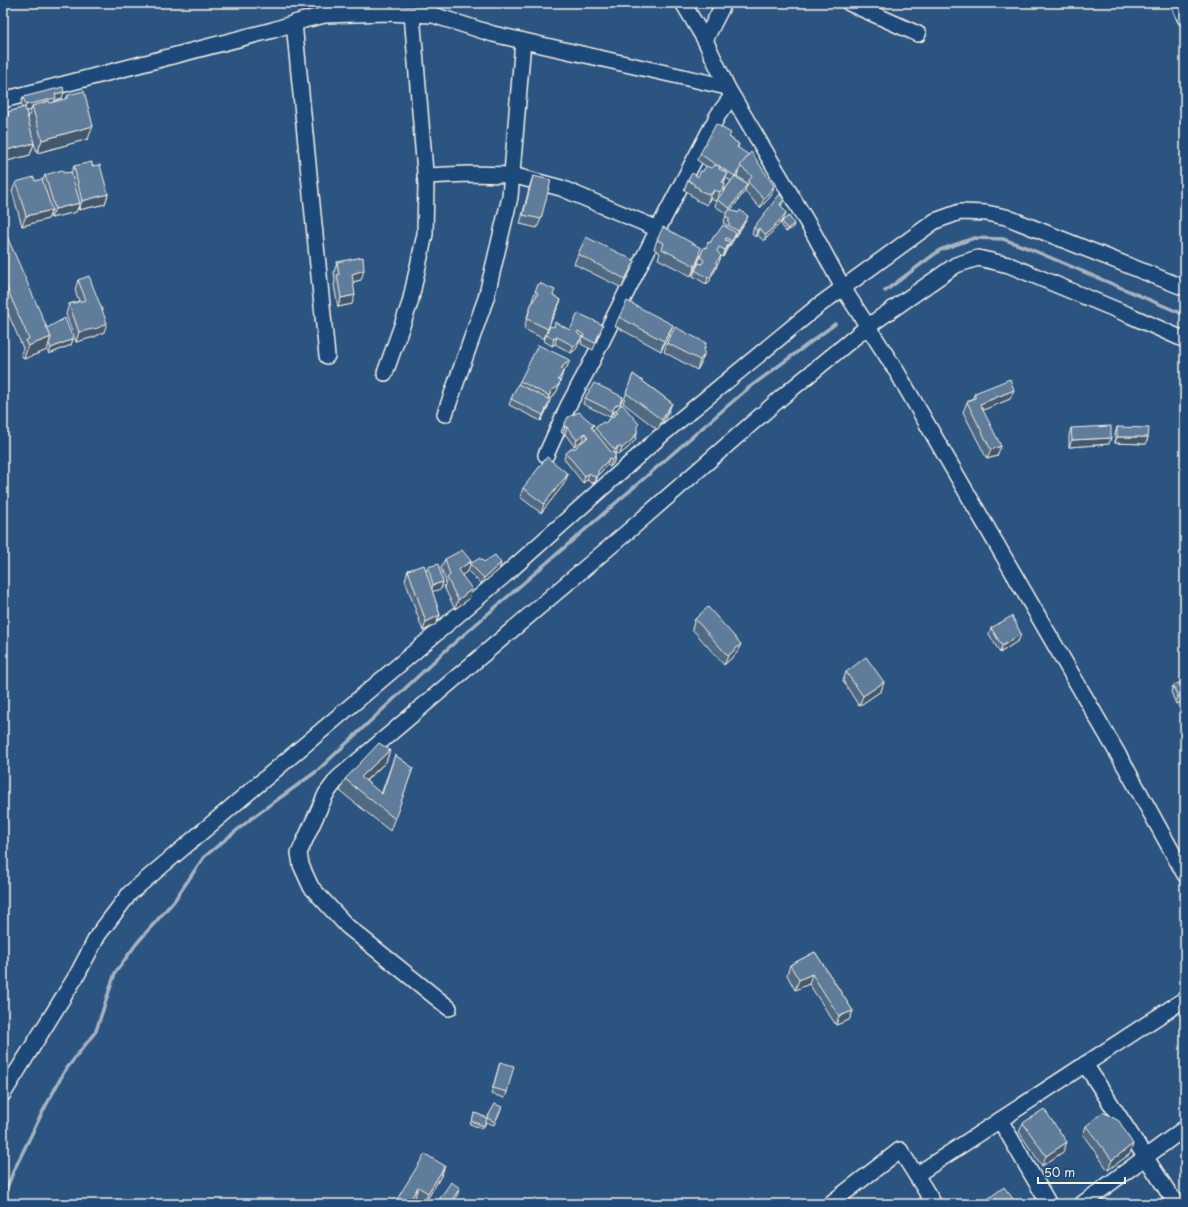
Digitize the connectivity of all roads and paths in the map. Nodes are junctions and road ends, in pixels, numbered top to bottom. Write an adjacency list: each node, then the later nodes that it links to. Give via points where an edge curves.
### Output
1 (682, 3): 9 (street)
2 (724, 3): 9 (street)
3 (849, 3): 8 (street)
4 (1179, 3): 6 (street)
5 (412, 14): 7 (street, via 324,15); 10 (street, via 433,14); 14 (street)
6 (1185, 18)
7 (294, 23): 12 (street); 20 (street)
8 (918, 34)
9 (705, 40): 11 (street)
10 (523, 41): 11 (street); 13 (street)
11 (730, 92): 15 (street); 16 (street)
12 (3, 100)
13 (512, 175): 14 (street); 15 (street, via 561,188); 22 (street, via 510,197 486,298)
14 (425, 176): 21 (street, via 425,234 410,303)
15 (658, 229): 23 (street, via 568,406)
16 (843, 288): 17 (street, via 935,221 960,212 1006,217); 18 (street); 28 (street, via 664,433 505,575 130,893 98,935 77,975)
17 (1185, 288)
18 (867, 327): 19 (street, via 956,265 978,258 1009,265); 24 (street, via 897,372); 26 (street, via 782,396 632,528 338,778 326,794 299,853 301,865 311,887 347,926)
19 (1185, 340)
20 (327, 356)
21 (385, 373)
22 (445, 414)
23 (546, 455)
24 (1185, 875)
25 (1185, 999): 27 (street)
26 (449, 1008)
27 (1085, 1064): 29 (street); 31 (street)
28 (3, 1094)
29 (1000, 1120): 32 (street); 35 (street)
30 (1185, 1128): 31 (street)
31 (1146, 1157): 36 (street); 37 (street)
32 (916, 1174): 33 (street, via 900,1150); 34 (street)
33 (830, 1204)
34 (934, 1204)
35 (1049, 1204)
36 (1082, 1204)
37 (1176, 1204)

